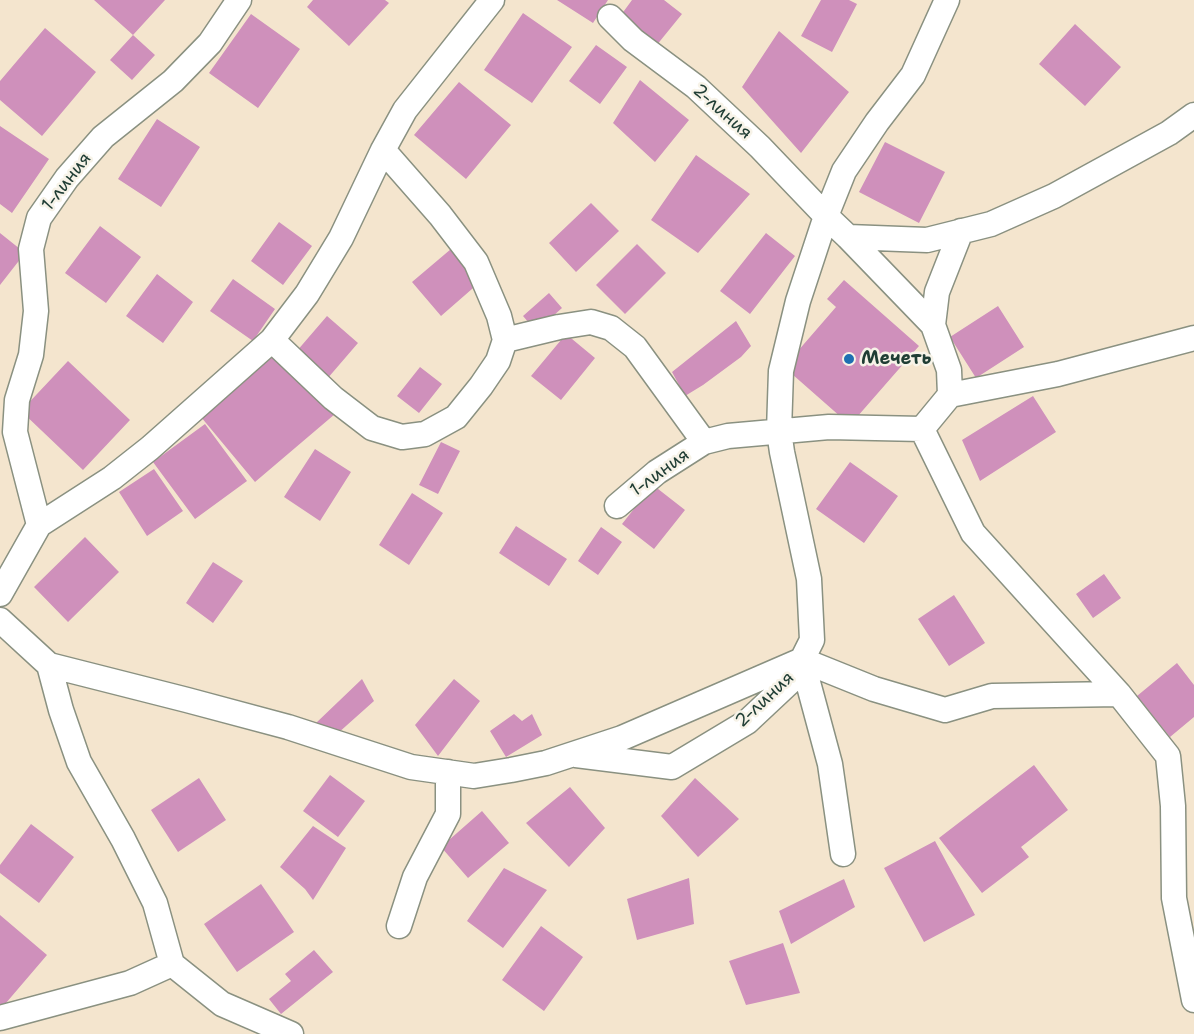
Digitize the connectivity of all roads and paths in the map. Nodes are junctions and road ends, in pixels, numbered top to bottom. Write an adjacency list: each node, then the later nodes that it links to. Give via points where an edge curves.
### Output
1 (492, 0): 6 (street, via 405,110)
2 (947, 0): 7 (street, via 913,75 844,171)
3 (237, 1): 19 (street, 1-линия, via 210,43 173,81 103,137 39,218 31,249 36,311 30,355 17,400 15,432)
4 (610, 17): 7 (street, 2-линия, via 633,40 704,95)
5 (1194, 115): 8 (street, via 1169,133 1054,196 991,224)
6 (383, 150): 12 (street, via 341,238 307,294); 13 (street, via 476,262)
7 (826, 216): 9 (street, 2-линия); 16 (street, via 798,301 781,371)
8 (962, 231): 9 (street, via 927,240); 10 (street, via 937,292)
9 (848, 237): 10 (street, 2-линия)
10 (933, 325): 14 (street, via 949,370)
11 (1194, 338): 14 (street, via 1058,374)
12 (272, 339): 13 (street, via 333,398 372,428 402,437 425,434 456,417 498,361); 19 (street, via 112,478)
13 (505, 340): 17 (street, via 591,322 611,328 635,347)
14 (950, 395): 15 (street)
15 (922, 429): 16 (street, 1-линия, via 829,427); 24 (street, via 973,533)
16 (779, 431): 17 (street, 1-линия); 22 (street, via 809,579 812,640)
17 (704, 442): 18 (street, 1-линия, via 657,472)
18 (617, 506)
19 (39, 525): 20 (street)
20 (0, 594)
21 (0, 620): 23 (street)
22 (802, 660): 24 (street, via 874,689 945,710 992,696); 25 (street, via 622,738); 25 (street, 2-линия, via 794,678 747,722 672,767); 27 (street, 2-линия, via 830,764)
23 (49, 665): 26 (street, via 288,727 411,768); 29 (street, via 79,762 155,903)
24 (1119, 694): 30 (street, via 1168,756 1174,898)
25 (571, 754): 26 (street, via 546,763 474,776)
26 (448, 772): 28 (street, via 448,814 415,877)
27 (843, 854)
28 (399, 926)
29 (172, 964): 31 (street, via 130,983); 32 (street, via 222,1004)
30 (1194, 1000)
31 (0, 1018)
32 (291, 1034)

